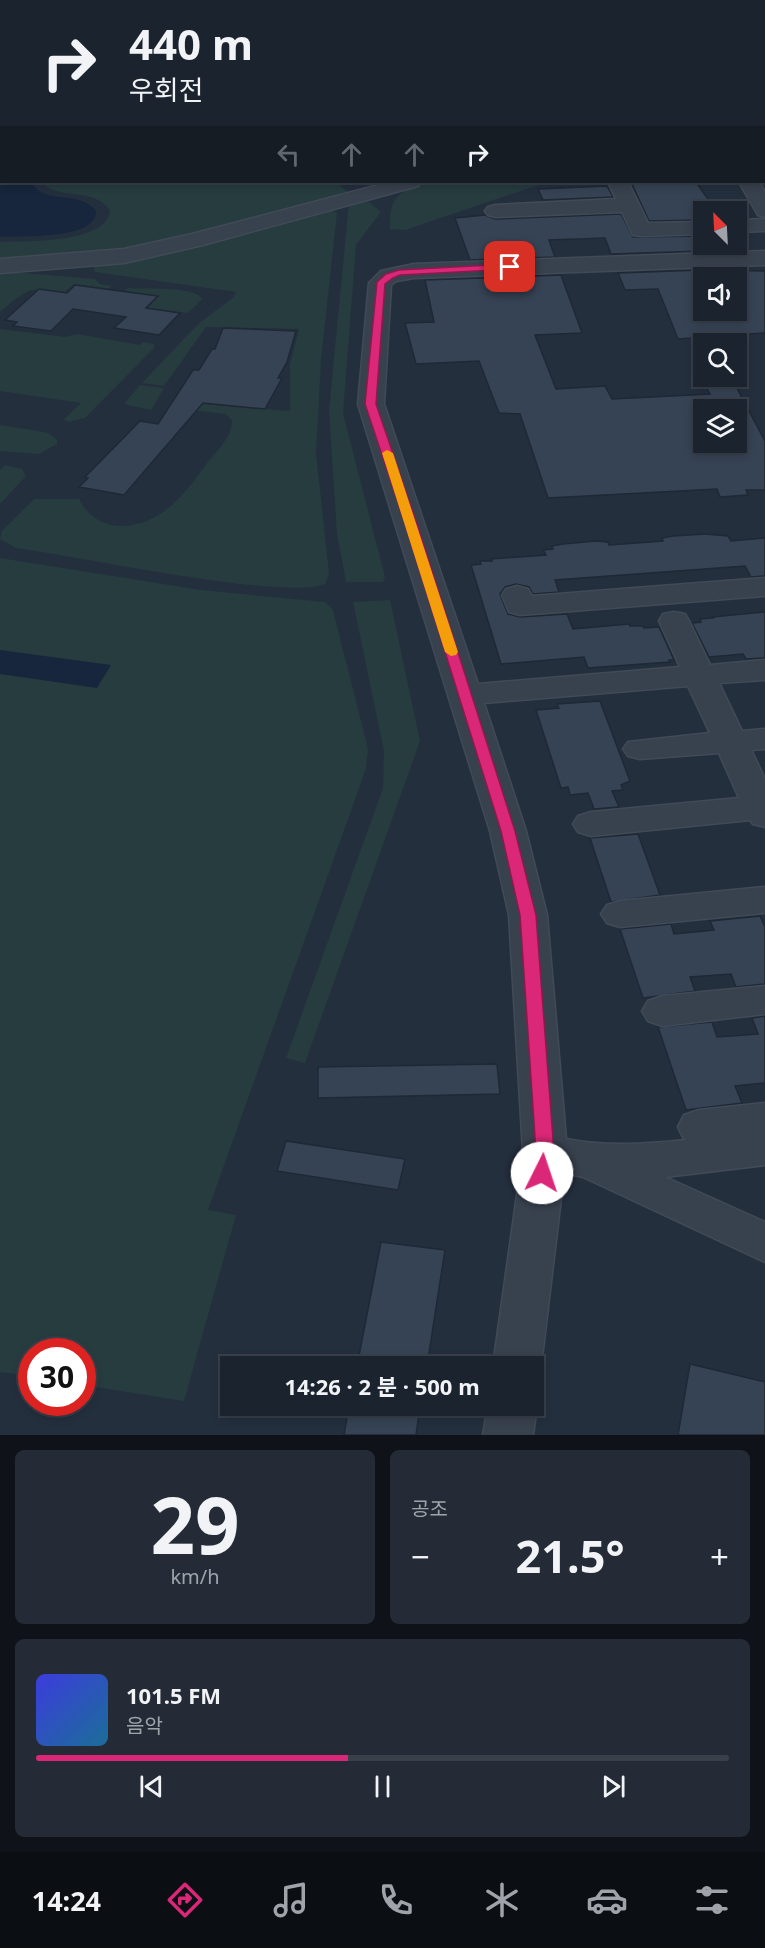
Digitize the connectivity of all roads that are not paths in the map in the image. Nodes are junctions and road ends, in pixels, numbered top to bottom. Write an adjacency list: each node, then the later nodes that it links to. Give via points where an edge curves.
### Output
1 (407, 183): 11 (street, via 124,256)
2 (618, 183): 3 (street)
3 (629, 206): 4 (street); 7 (street)
4 (495, 211)
5 (765, 225): 8 (street)
6 (615, 226): 7 (street)
7 (639, 226): 9 (street, via 641,230)
8 (747, 226)
9 (693, 228)
10 (765, 258): 19 (street, via 414,271 389,276 380,284 371,404)
11 (0, 266)
12 (712, 581): 13 (street); 14 (street); 16 (street, via 711,602)
13 (765, 586)
14 (593, 591): 15 (street, via 520,606); 16 (street, via 632,613)
15 (517, 595)
16 (674, 621): 18 (street)
17 (765, 670): 18 (street)
18 (698, 676): 19 (street, via 548,677); 21 (street)
19 (465, 695): 32 (street, via 508,831 528,915)
20 (765, 739): 21 (street)
21 (730, 742): 22 (street); 23 (street)
22 (640, 749)
23 (764, 810): 24 (street)
24 (591, 824)
25 (765, 900): 26 (street)
26 (621, 914)
27 (765, 1000): 28 (street)
28 (662, 1011)
29 (765, 1120): 30 (street)
30 (699, 1127)
31 (765, 1148): 33 (street, via 644,1162)
32 (545, 1152): 33 (street); 35 (street)
33 (589, 1161): 34 (street)
34 (765, 1243)
35 (518, 1356)
36 (511, 1416): 37 (street)
37 (508, 1435)

